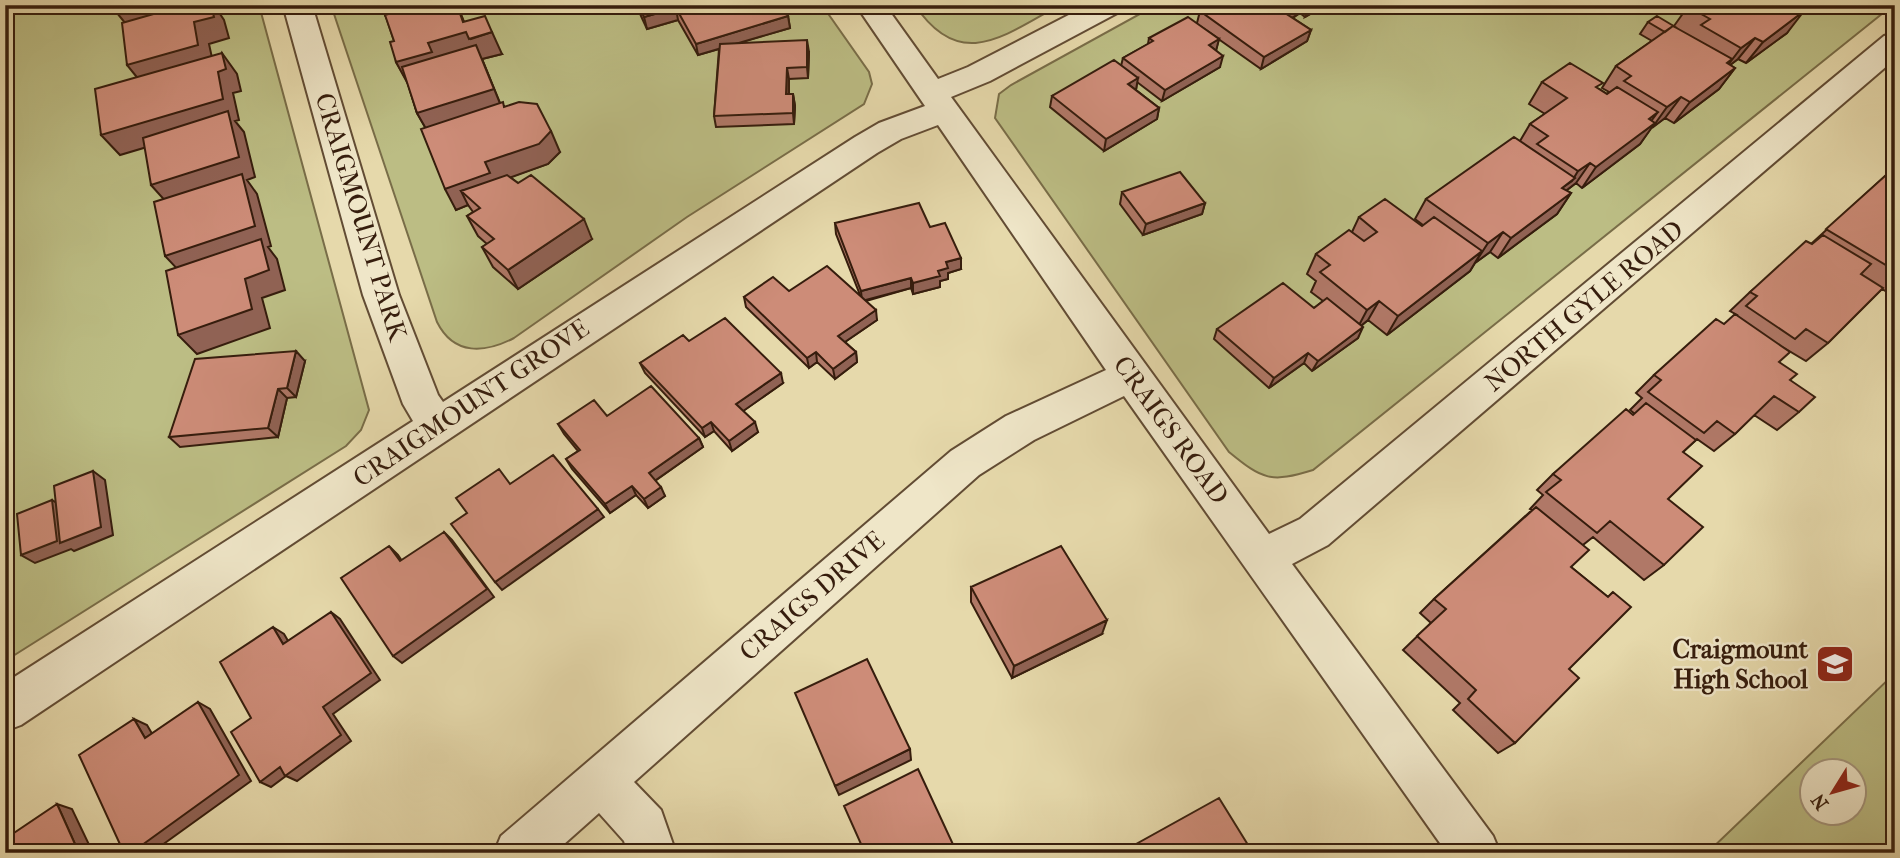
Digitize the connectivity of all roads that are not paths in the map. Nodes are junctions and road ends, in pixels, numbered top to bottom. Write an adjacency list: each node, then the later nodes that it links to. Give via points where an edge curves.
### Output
1 (297, 5): 7 (street, CRAIGMOUNT PARK, via 381,295 422,404)
2 (870, 5): 5 (street, CRAIGS ROAD)
3 (1111, 5): 5 (street, CRAIGMOUNT GROVE, via 979,74)
4 (1895, 44): 8 (street, NORTH GYLE ROAD, via 1314,533)
5 (938, 102): 6 (street, CRAIGS ROAD); 7 (street, CRAIGMOUNT GROVE)
6 (1132, 376): 8 (street, CRAIGS ROAD); 10 (street, CRAIGS DRIVE, via 1020,428 965,463)
7 (438, 423): 9 (street, CRAIGMOUNT GROVE)
8 (1265, 558): 13 (street, CRAIGS ROAD)
9 (5, 709)
10 (601, 779): 11 (street, CRAIGS DRIVE); 12 (street, via 645,827)
11 (518, 853)
12 (652, 853)
13 (1476, 853)

